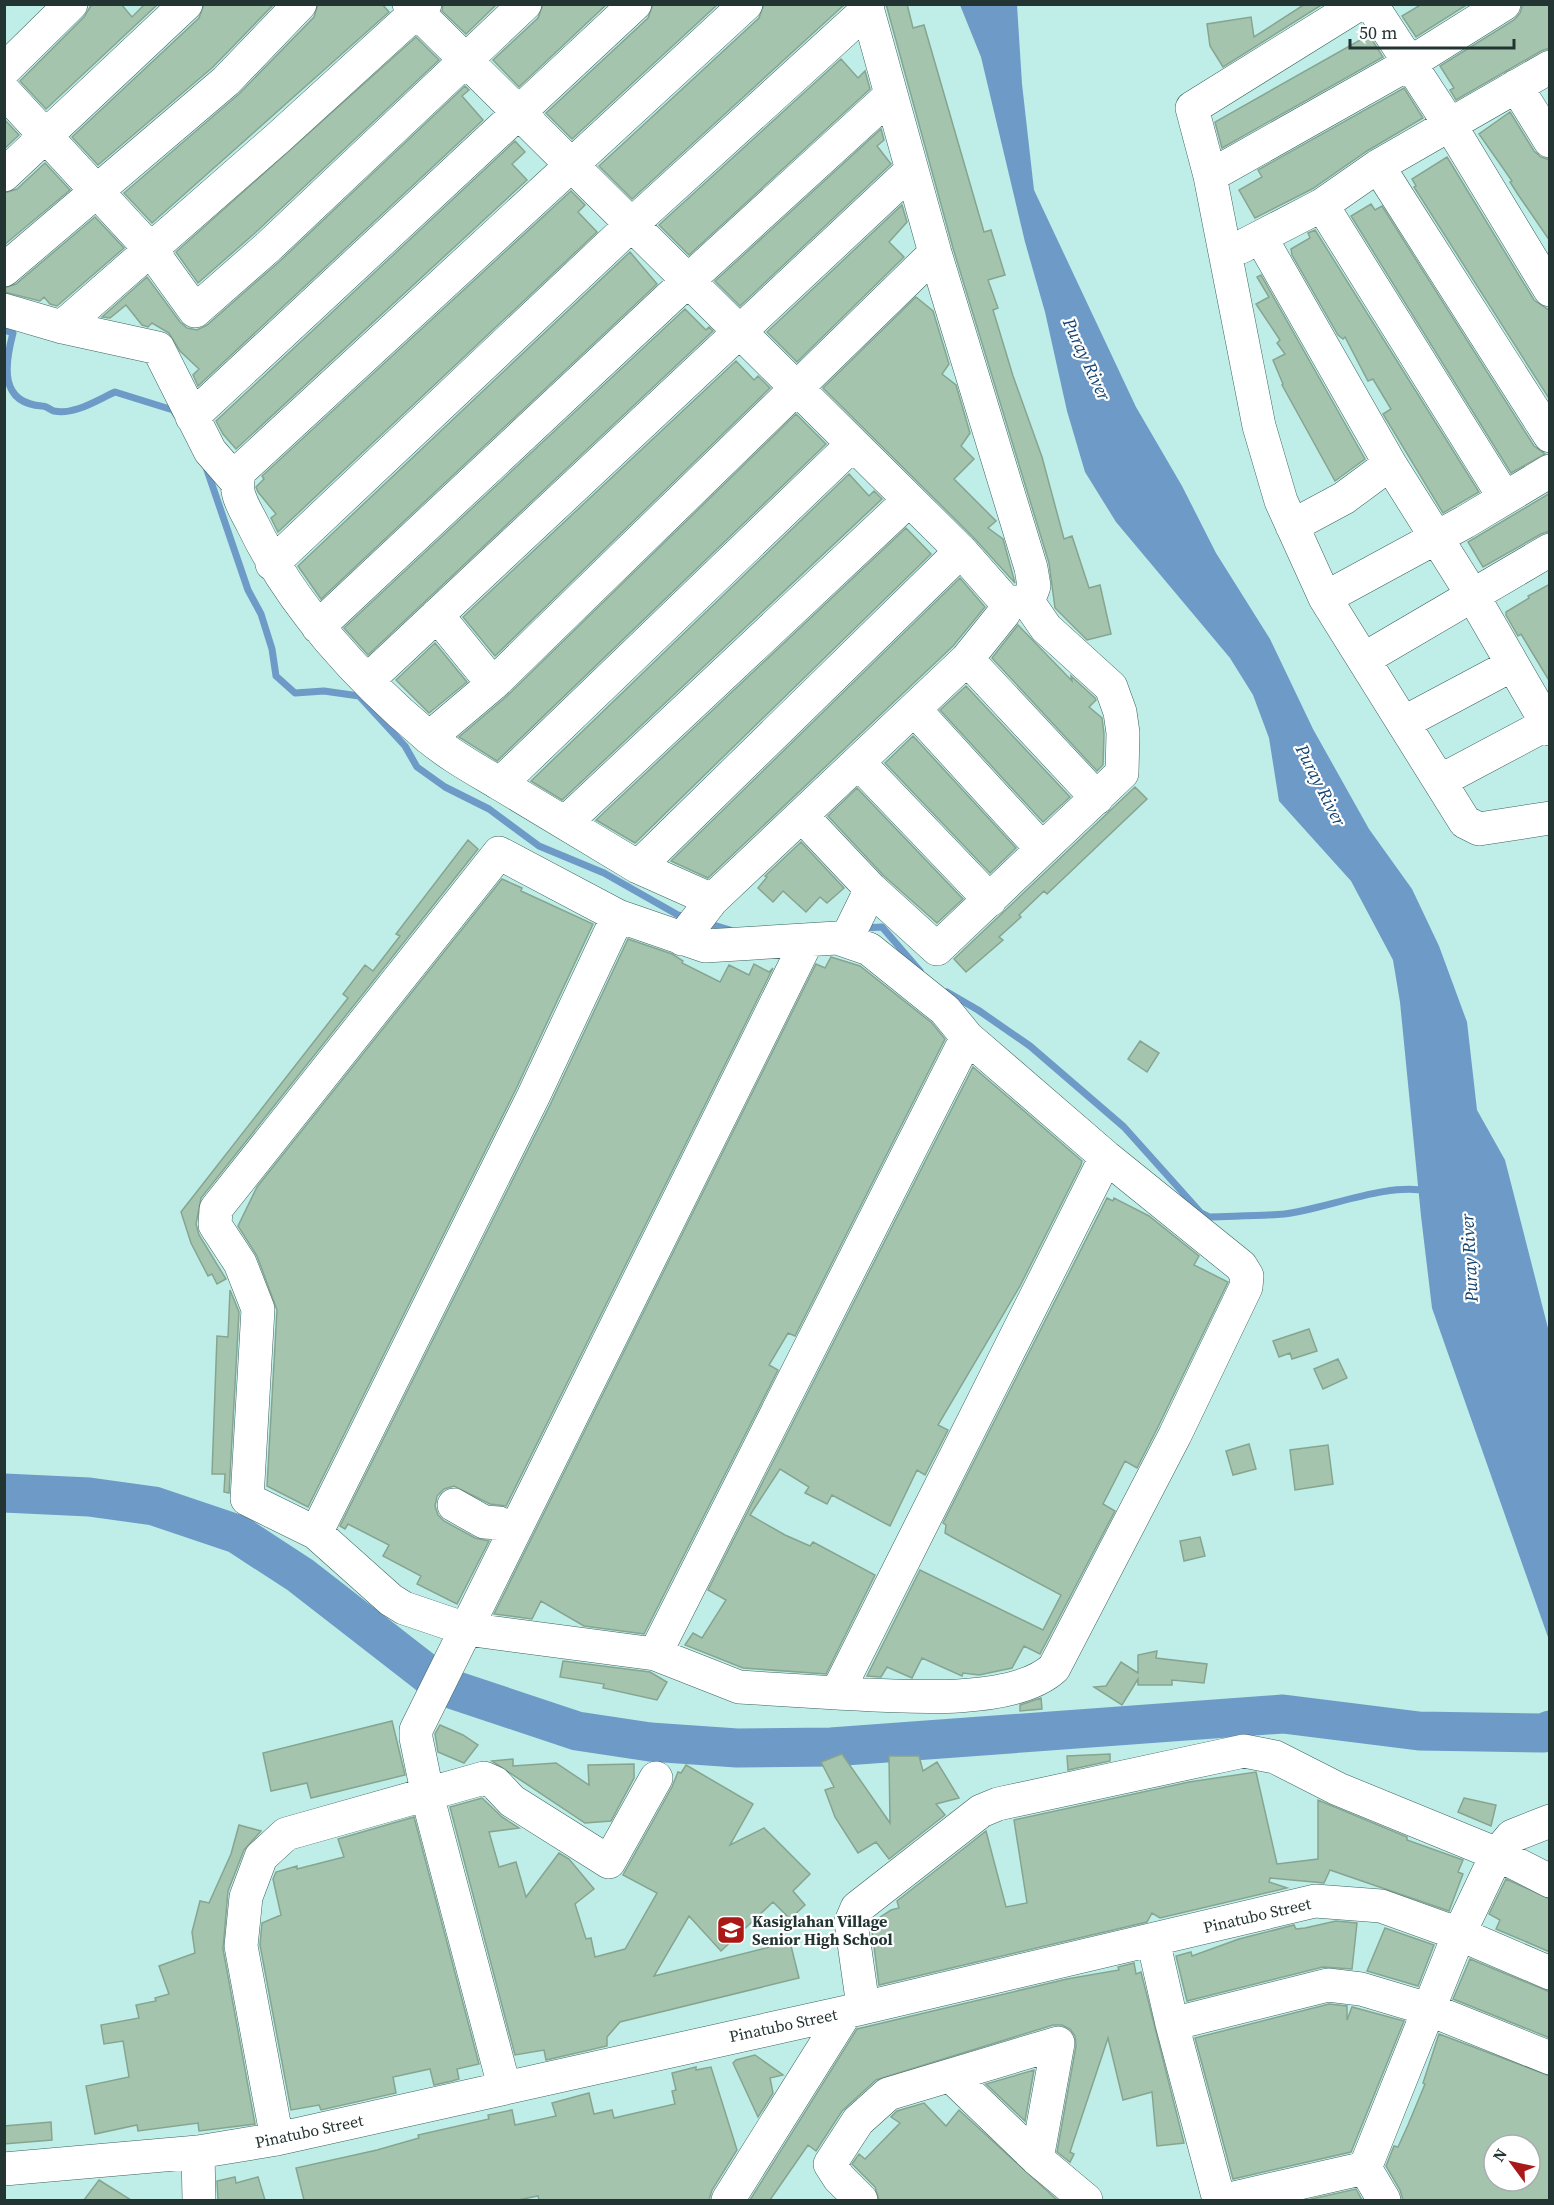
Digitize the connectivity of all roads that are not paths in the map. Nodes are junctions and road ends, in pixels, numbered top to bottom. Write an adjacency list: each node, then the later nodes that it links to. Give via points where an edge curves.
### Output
1 (71, 4): 15 (street)
2 (186, 4): 21 (street)
3 (300, 4): 28 (street, via 226,81)
4 (525, 4): 12 (street)
5 (634, 4): 19 (street)
6 (746, 4): 23 (street)
7 (1359, 4): 27 (street, via 1192,108)
8 (1371, 4): 13 (street)
9 (1504, 4): 13 (street)
10 (417, 7): 12 (street); 32 (street)
11 (867, 7): 18 (street); 30 (street)
12 (465, 61): 19 (street); 39 (street)
13 (1410, 63): 20 (street); 27 (street)
14 (1550, 67): 16 (street)
15 (4, 70)
16 (1516, 86): 20 (street); 22 (street)
17 (4, 91): 21 (street)
18 (891, 94): 25 (street); 36 (street)
19 (519, 114): 23 (street); 44 (street)
20 (1450, 125): 24 (street); 37 (street)
21 (46, 137): 26 (street); 28 (street)
22 (1550, 141)
23 (571, 166): 30 (street); 49 (street, via 241,470)
24 (1378, 166): 29 (street); 45 (street)
25 (912, 170): 33 (street); 41 (street)
26 (4, 175)
27 (1210, 176): 34 (street)
28 (99, 192): 32 (street); 35 (street)
29 (1322, 205): 31 (street); 50 (street)
30 (631, 225): 36 (street); 56 (street)
31 (1261, 238): 34 (street); 47 (street)
32 (151, 250): 39 (street); 40 (street)
33 (935, 252): 43 (street); 59 (street, via 1031,568 1034,586)
34 (1226, 254): 52 (street, via 1259,426)
35 (4, 270)
36 (687, 281): 41 (street); 61 (street)
37 (1550, 290)
38 (4, 310): 40 (street)
39 (195, 311): 42 (street)
40 (62, 327): 42 (street)
41 (740, 333): 43 (street); 60 (street)
42 (158, 348): 44 (street)
43 (796, 388): 46 (street); 66 (street)
44 (192, 417): 49 (street, via 210,451)
45 (1550, 436)
46 (853, 444): 51 (street); 73 (street)
47 (1390, 464): 52 (street, via 1344,498); 53 (street)
48 (1550, 471): 50 (street)
49 (236, 481): 56 (street, via 239,497)
50 (1504, 497): 53 (street)
51 (909, 500): 54 (street); 77 (street)
52 (1292, 526): 58 (street)
53 (1434, 537): 57 (street); 58 (street)
54 (961, 551): 59 (street); 79 (street)
55 (1546, 561): 57 (street)
56 (272, 564): 61 (street)
57 (1473, 596): 63 (street); 64 (street)
58 (1325, 598): 63 (street)
59 (1017, 602): 62 (street); 74 (street, via 1106,681 1113,692 1123,733 1122,773)
60 (437, 615): 65 (street); 66 (street)
61 (318, 627): 65 (street)
62 (967, 659): 67 (street); 74 (street)
63 (1364, 659): 68 (street)
64 (1512, 665): 68 (street); 69 (street)
65 (368, 680): 70 (street)
66 (493, 684): 70 (street)
67 (914, 709): 71 (street); 78 (street)
68 (1403, 723): 72 (street)
69 (1548, 726): 72 (street)
70 (429, 738): 73 (street)
71 (858, 762): 75 (street); 80 (street)
72 (1440, 781): 76 (street, via 1466,822 1479,830)
73 (500, 783): 77 (street)
74 (1097, 798): 78 (street)
75 (802, 816): 82 (street); 83 (street)
76 (1550, 818)
77 (566, 822): 79 (street)
78 (1042, 849): 80 (street)
79 (638, 867): 83 (street)
80 (990, 900): 82 (street, via 938,950)
81 (618, 916): 83 (street); 89 (street); 89 (street, via 499,853 216,1209 215,1225 240,1263 258,1309 247,1499)
82 (857, 917): 84 (street, via 837,938); 85 (street, via 873,952 945,1010)
83 (697, 919): 84 (street, via 705,946)
84 (807, 941): 88 (street)
85 (967, 1037): 86 (street); 91 (street)
86 (1106, 1157): 92 (street); 92 (street, via 1241,1266 1247,1276 1246,1287 1175,1436 1054,1668 1043,1677 1006,1690 930,1696)
87 (454, 1505): 88 (street)
88 (514, 1532): 90 (street)
89 (316, 1533): 90 (street, via 391,1600)
90 (466, 1629): 91 (street); 94 (street, via 422,1716 416,1738)
91 (655, 1654): 92 (street, via 740,1687)
92 (837, 1693)
93 (656, 1778): 94 (street, via 609,1862 512,1801 495,1783 484,1778)
94 (427, 1793): 106 (street); 107 (street, via 286,1834 261,1857 246,1897 241,1946)
95 (1550, 1821): 96 (street, via 1512,1836)
96 (1497, 1854): 97 (street); 98 (street); 101 (street, via 1338,1789 1275,1757 1244,1751 999,1804 981,1811 857,1908 851,1922)
97 (1550, 1881)
98 (1459, 1934): 99 (street, Pinatubo Street, via 1382,1906 1315,1900); 100 (street, Pinatubo Street); 102 (street)
99 (1153, 1940): 101 (street, Pinatubo Street); 103 (street)
100 (1550, 1973)
101 (854, 2009): 106 (street, Pinatubo Street); 113 (street)
102 (1428, 2009): 103 (street, via 1361,1989 1328,1985); 104 (street); 110 (street)
103 (1172, 2024): 116 (street)
104 (1550, 2058)
105 (951, 2076): 109 (street); 109 (street, via 1058,2043); 114 (street, via 888,2094 858,2121 830,2164)
106 (504, 2086): 107 (street, Pinatubo Street)
107 (277, 2139): 108 (street, Pinatubo Street)
108 (198, 2152): 111 (street, Pinatubo Street); 112 (street)
109 (1038, 2159): 115 (street)
110 (1365, 2168): 117 (street); 118 (street)
111 (4, 2169)
112 (199, 2200)
113 (728, 2200)
114 (861, 2200)
115 (1086, 2200)
116 (1219, 2200)
117 (1225, 2200)
118 (1384, 2200)

